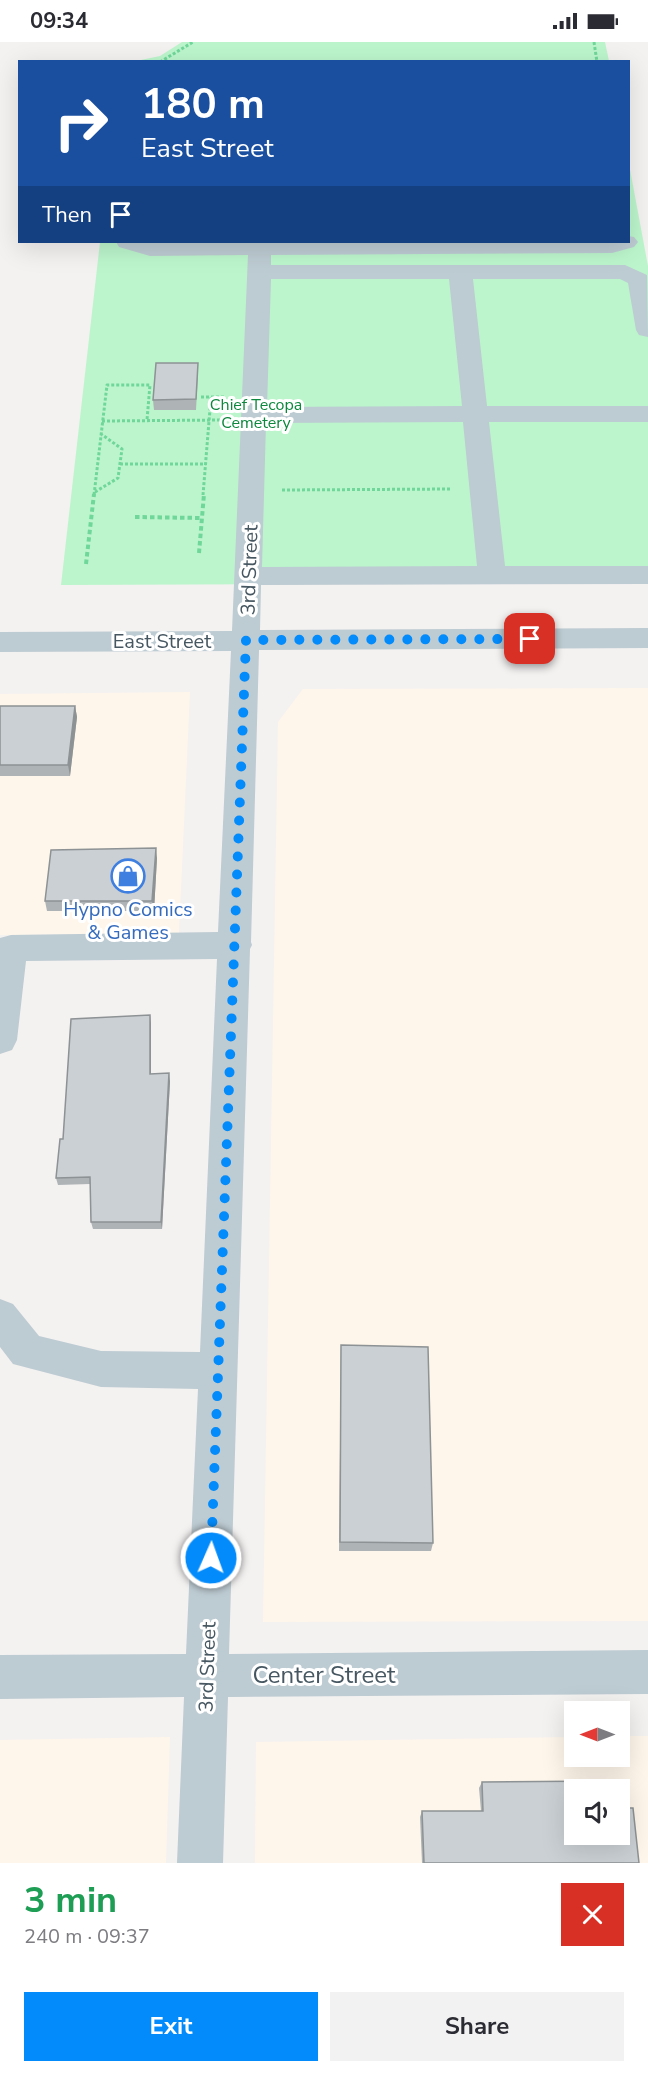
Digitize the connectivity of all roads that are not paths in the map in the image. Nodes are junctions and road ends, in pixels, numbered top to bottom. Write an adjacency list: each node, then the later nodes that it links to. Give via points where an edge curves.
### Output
1 (130, 243): 3 (street, via 150,249)
2 (622, 243): 3 (street)
3 (260, 260): 4 (street); 8 (street, 3rd Street)
4 (460, 272): 5 (street, via 625,272 639,280); 6 (street)
5 (648, 330)
6 (475, 414): 7 (street); 8 (street); 9 (street)
7 (648, 414)
8 (254, 418): 11 (street, 3rd Street)
9 (492, 575): 10 (street); 11 (street)
10 (648, 575)
11 (249, 576): 13 (street, 3rd Street)
12 (648, 638): 13 (street, East Street)
13 (246, 640): 14 (street, East Street); 15 (street, 3rd Street)
14 (0, 642)
15 (236, 945): 16 (street, via 11,948); 18 (street, 3rd Street)
16 (0, 1040)
17 (0, 1317): 18 (street, via 27,1352 101,1369)
18 (219, 1371): 20 (street, 3rd Street)
19 (648, 1672): 20 (street, Center Street)
20 (206, 1675): 21 (street, Center Street); 22 (street, 3rd Street)
21 (0, 1677)
22 (200, 1863)

